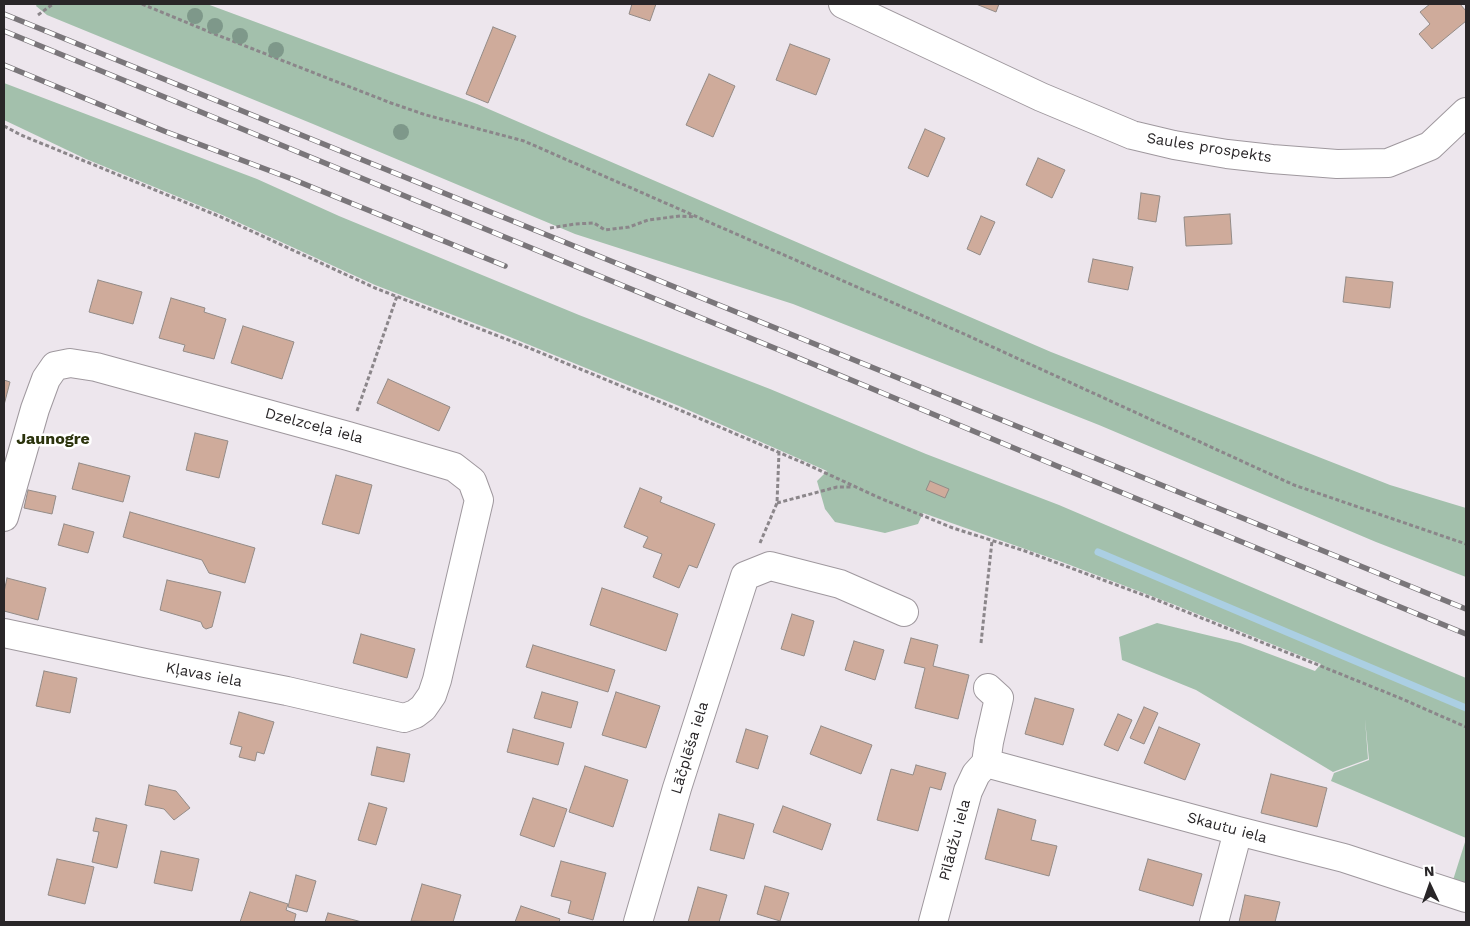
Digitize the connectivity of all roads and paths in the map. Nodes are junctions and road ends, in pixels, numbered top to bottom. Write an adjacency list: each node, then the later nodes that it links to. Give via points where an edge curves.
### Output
1 (53, 4): 4 (path)
2 (142, 4): 7 (path, via 408,109 524,141)
3 (843, 4): 5 (street, Saules prospekts, via 1132,135 1209,151 1337,164 1388,162 1430,146)
4 (38, 15)
5 (1466, 112)
6 (4, 126): 9 (path, via 221,217)
7 (697, 217): 8 (path, via 648,220 629,227 605,230 594,223); 16 (path, via 962,333 1294,485)
8 (550, 228)
9 (397, 296): 10 (path); 11 (path)
10 (348, 436): 14 (street, Dzelzceļa iela, via 96,367 70,363 55,366 46,379 35,409); 22 (street, Dzelzceļa iela, via 454,467 472,481 479,500 432,695 423,708)
11 (779, 452): 12 (path); 13 (path)
12 (855, 487): 13 (path, via 837,487); 15 (path)
13 (777, 503): 17 (path)
14 (4, 516)
15 (992, 541): 20 (path); 23 (path, via 1156,600)
16 (1466, 544)
17 (745, 576): 18 (street, via 770,566 840,584); 27 (street, Lāčplēša iela)
18 (904, 612)
19 (4, 633): 22 (street, Kļavas iela)
20 (981, 643)
21 (988, 688): 24 (street, via 999,698)
22 (404, 718)
23 (1466, 727)
24 (986, 763): 25 (street, Skautu iela); 28 (street, Pīlādžu iela, via 968,791)
25 (1238, 832): 26 (street, Skautu iela, via 1344,858); 29 (street)
26 (1466, 898)
27 (638, 922)
28 (933, 922)
29 (1214, 922)

